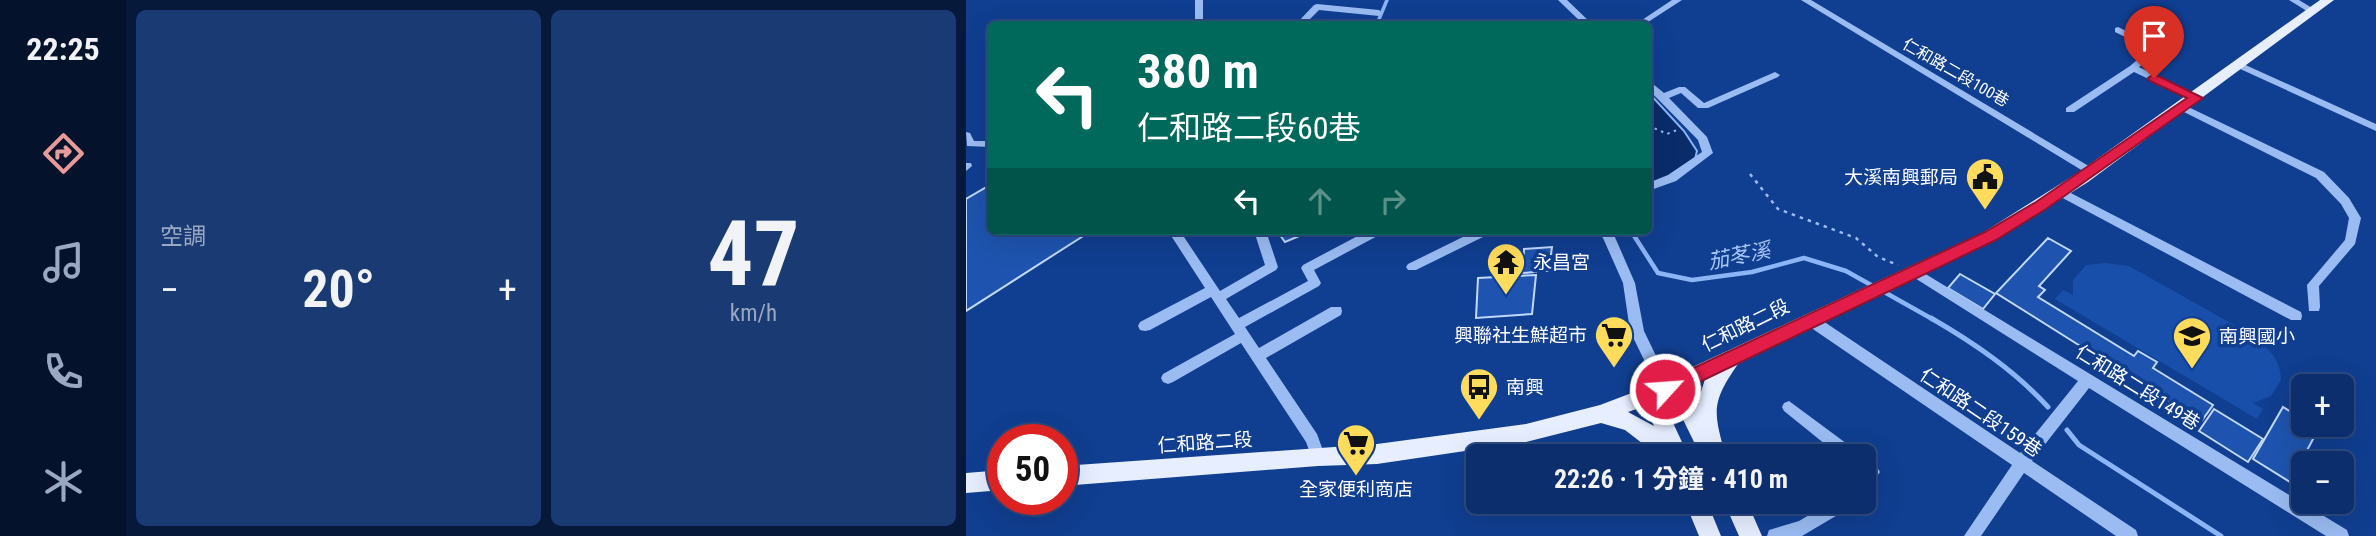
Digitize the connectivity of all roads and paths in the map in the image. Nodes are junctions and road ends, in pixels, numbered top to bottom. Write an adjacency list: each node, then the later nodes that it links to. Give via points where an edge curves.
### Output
1 (1199, 0): 8 (street)
2 (1562, 0): 10 (street)
3 (1678, 0): 11 (street)
4 (1805, 0): 25 (street, 仁和路二段100巷)
5 (2293, 0): 6 (street)
6 (2322, 4): 13 (main road, 仁和路二段)
7 (1379, 13): 9 (street, via 1317,7)
8 (1200, 21)
9 (1303, 21)
10 (1585, 21)
11 (1645, 21)
12 (2118, 30): 14 (street, via 2156,48)
13 (2241, 66): 18 (main road, 仁和路二段); 21 (street)
14 (2133, 68): 18 (street); 19 (street)
15 (1775, 75): 17 (street, via 1708,105 1702,106 1682,89)
16 (1652, 87): 17 (street)
17 (1663, 97): 20 (street)
18 (2189, 103): 25 (main road, 仁和路二段); 39 (street, via 2320,175 2345,201 2355,218 2351,241 2313,285)
19 (2070, 110)
20 (1688, 126): 22 (path, via 1667,134); 27 (street, via 1703,139 1708,153 1672,178)
21 (2376, 128)
22 (1652, 129)
23 (966, 135): 24 (street, via 971,144)
24 (987, 144)
25 (2092, 171): 28 (main road, 仁和路二段)
26 (1750, 174): 34 (path, via 1778,209 1856,238)
27 (1652, 186)
28 (2061, 192): 37 (main road, 仁和路二段, via 1990,236); 41 (street)
29 (1177, 235): 38 (street)
30 (1261, 235): 38 (street, via 1272,267)
31 (1369, 235): 44 (street, via 1307,268 1315,282)
32 (1477, 235): 36 (street)
33 (1608, 235): 49 (street, via 1629,283 1637,331)
34 (1882, 258): 35 (path); 37 (path)
35 (1877, 260)
36 (1412, 267)
37 (1914, 272): 42 (main road, 仁和路二段); 48 (street, 仁和路二段149巷)
38 (1215, 294): 43 (street); 44 (street)
39 (2315, 307)
40 (1336, 311): 45 (street)
41 (2295, 316)
42 (1810, 319): 46 (main road, 仁和路二段); 58 (street, 仁和路二段159巷)
43 (1144, 326)
44 (1240, 331): 45 (street); 47 (street)
45 (1256, 356): 57 (street, via 1312,439)
46 (1733, 356): 49 (main road, 仁和路二段); 55 (main road, via 1707,398 1704,420)
47 (1168, 378)
48 (2088, 379): 58 (street); 71 (street, 仁和路二段149巷)
49 (1663, 389): 51 (main road, 仁和路二段); 53 (main road); 54 (main road)
50 (1789, 407): 56 (street)
51 (1601, 414): 52 (main road, via 1645,430); 57 (main road, 仁和路二段, via 1526,433 1377,454)
52 (1661, 444)
53 (1674, 444)
54 (1703, 444)
55 (1710, 444)
56 (1836, 444)
57 (1318, 456): 59 (main road, 仁和路二段)
58 (2022, 463): 69 (street); 70 (street, 仁和路二段159巷)
59 (1078, 475)
60 (987, 481): 61 (main road)
61 (966, 483)
62 (1701, 514): 66 (main road)
63 (1741, 514): 67 (main road)
64 (1830, 514): 65 (street)
65 (1806, 532): 68 (street)
66 (1710, 536)
67 (1751, 536)
68 (1775, 536)
69 (1972, 536)
70 (2130, 536)
71 (2341, 536)

